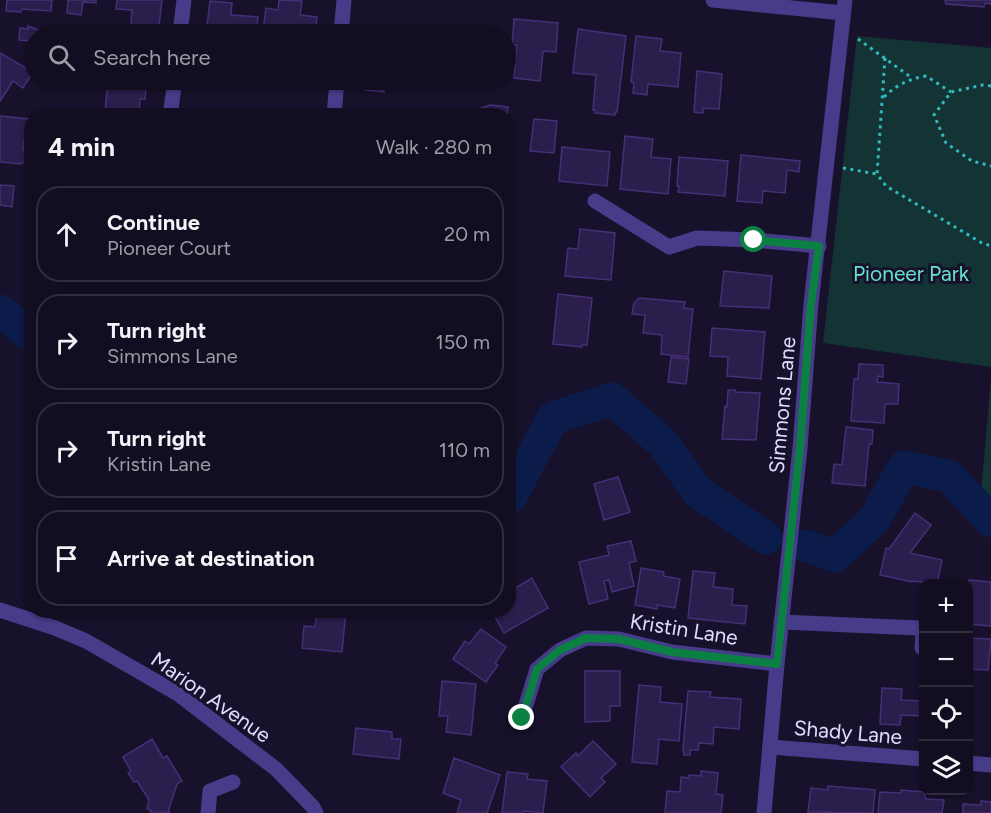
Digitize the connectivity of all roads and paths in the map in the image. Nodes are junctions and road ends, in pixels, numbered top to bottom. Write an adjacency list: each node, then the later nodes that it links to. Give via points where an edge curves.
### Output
1 (184, 0): 5 (street)
2 (344, 0): 6 (street)
3 (713, 0): 4 (street)
4 (844, 6): 17 (street, Simmons Lane)
5 (181, 24)
6 (342, 24)
7 (860, 39): 8 (path)
8 (885, 58): 9 (path); 14 (path)
9 (912, 78): 13 (path, via 926,76); 14 (path)
10 (991, 86): 13 (path)
11 (174, 90): 15 (street)
12 (336, 90): 16 (street)
13 (951, 92): 18 (path, via 934,115 946,143 972,161)
14 (882, 98): 19 (path)
15 (171, 108)
16 (335, 108)
17 (827, 165): 19 (path); 21 (street, Simmons Lane)
18 (991, 166)
19 (877, 174): 22 (path, via 886,186)
20 (596, 201): 21 (street, via 669,247 697,238)
21 (819, 246): 26 (street, Simmons Lane)
22 (991, 246)
23 (0, 610): 24 (street, Marion Avenue)
24 (24, 618)
25 (24, 618): 36 (street, Marion Avenue, via 86,641 178,694 276,769)
26 (781, 622): 27 (street, via 918,628); 28 (street, Simmons Lane)
27 (924, 633)
28 (777, 664): 29 (street, Kristin Lane, via 672,652 619,639 586,638 560,650 537,669); 30 (street, Simmons Lane)
29 (522, 718)
30 (770, 747): 31 (street, Shady Lane); 37 (street, Simmons Lane)
31 (919, 759)
32 (973, 763): 33 (street)
33 (991, 765)
34 (233, 782): 35 (street, via 210,791)
35 (208, 813)
36 (316, 813)
37 (764, 813)

